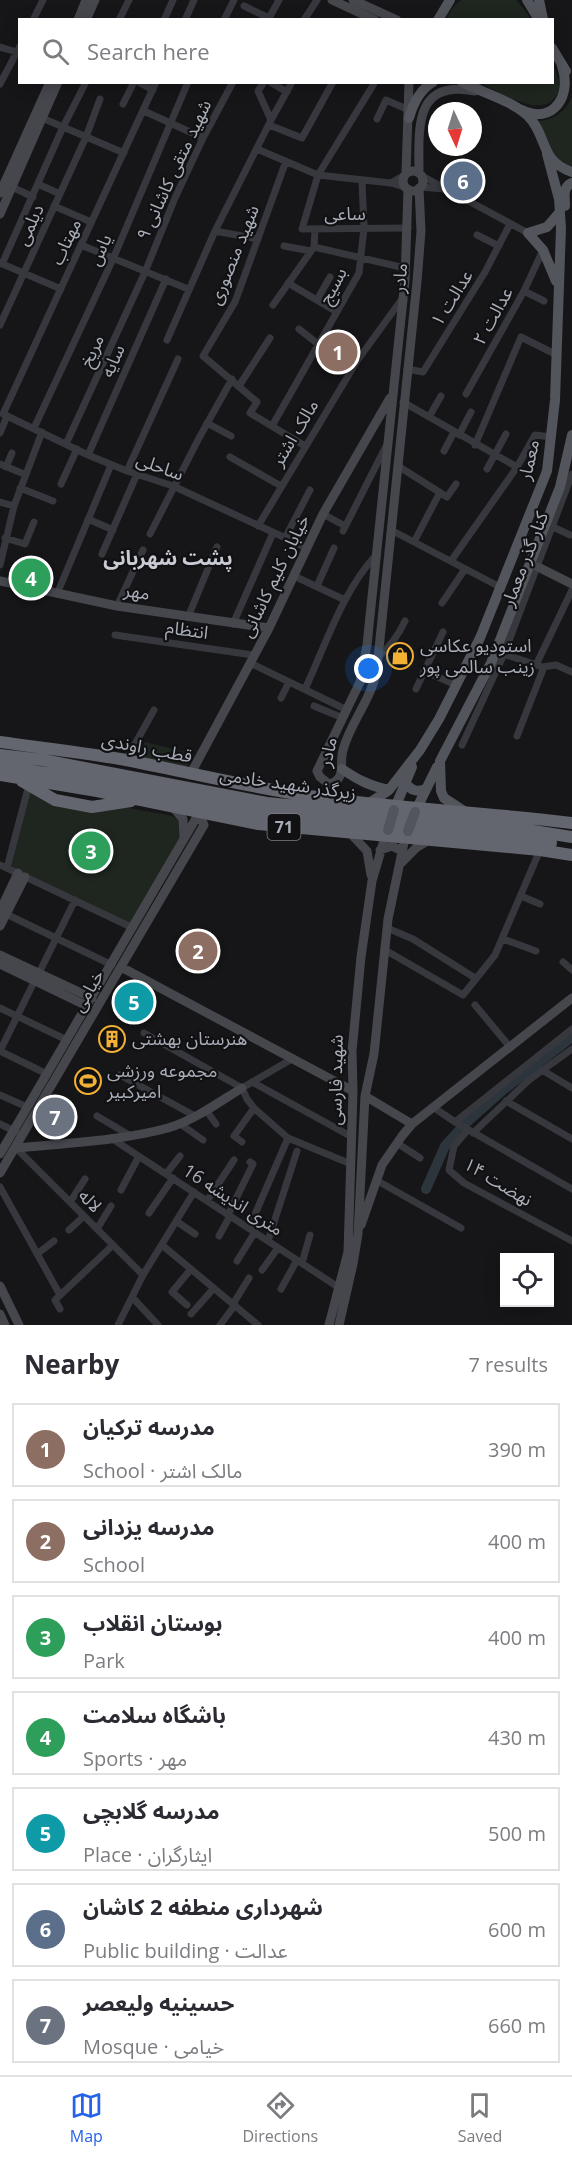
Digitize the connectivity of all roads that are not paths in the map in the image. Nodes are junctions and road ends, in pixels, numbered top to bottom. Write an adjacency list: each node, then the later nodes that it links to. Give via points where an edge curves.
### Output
1 (43, 0): 16 (street)
2 (86, 0): 17 (street)
3 (95, 0): 18 (street)
4 (129, 0): 19 (street)
5 (173, 0): 20 (street)
6 (194, 0): 21 (street)
7 (234, 0): 22 (street)
8 (279, 0): 24 (street)
9 (316, 0): 25 (street)
10 (332, 0): 26 (street)
11 (353, 0): 27 (street)
12 (527, 0): 28 (main road)
13 (539, 0): 29 (main road)
14 (549, 0): 30 (main road)
15 (244, 6): 23 (street)
16 (34, 18)
17 (79, 18)
18 (87, 18)
19 (120, 18)
20 (165, 18)
21 (186, 18)
22 (225, 18)
23 (266, 18)
24 (269, 18)
25 (305, 18)
26 (371, 18)
27 (393, 18)
28 (540, 18)
29 (542, 18)
30 (543, 18)
31 (0, 46): 32 (street)
32 (18, 50)
33 (18, 52): 37 (street)
34 (554, 52): 35 (main road)
35 (561, 66): 36 (main road); 57 (main road, via 567,88 558,106 541,114)
36 (572, 78)
37 (0, 83)
38 (49, 84): 72 (street)
39 (57, 84): 60 (street)
40 (85, 84): 64 (street)
41 (135, 84): 56 (street)
42 (187, 84): 63 (street, یاس)
43 (232, 84): 66 (street, شهید متقی کاشانی ۹)
44 (263, 84): 62 (street, via 258,91)
45 (273, 84): 53 (street)
46 (291, 84): 53 (street)
47 (332, 84): 62 (street, via 302,138)
48 (374, 84): 74 (street)
49 (410, 84): 59 (street)
50 (430, 84): 59 (main road)
51 (466, 84): 54 (main road)
52 (155, 86): 58 (street, مهتاب)
53 (287, 92): 62 (street)
54 (485, 93): 57 (main road); 73 (street, via 452,88 428,103 419,133)
55 (100, 99): 65 (street, دیلمی)
56 (123, 104)
57 (519, 109): 69 (main road, via 530,117)
58 (144, 111): 63 (street); 68 (street, مهتاب)
59 (409, 114): 61 (street, via 386,100); 75 (street)
60 (42, 118): 64 (street); 80 (street)
61 (376, 118)
62 (270, 122): 67 (street)
63 (171, 123): 66 (street); 105 (street, یاس)
64 (63, 127): 65 (street); 79 (street)
65 (86, 137): 68 (street); 85 (street, دیلمی)
66 (203, 138): 109 (street, شهید متقی کاشانی ۹)
67 (257, 149): 70 (street); 96 (street)
68 (124, 153): 90 (street, مهتاب)
69 (547, 154): 71 (main road); 88 (main road, معمار)
70 (286, 161): 74 (street); 99 (street, شهید منصوری)
71 (572, 172)
72 (4, 174): 84 (street)
73 (421, 174): 75 (street, via 411,170); 82 (street); 83 (street)
74 (318, 175): 76 (street); 95 (street, ساعی, via 302,229)
75 (404, 175): 77 (street); 81 (street)
76 (362, 181): 77 (street); 92 (street, بسیج)
77 (391, 183): 81 (street)
78 (572, 183): 94 (main road, via 565,190 565,220)
79 (38, 184): 85 (street); 86 (street)
80 (12, 187): 86 (street); 89 (street)
81 (406, 188): 82 (street); 93 (street, مادر)
82 (420, 188): 83 (street); 130 (street, مادر, via 419,251)
83 (446, 189): 91 (street)
84 (0, 193)
85 (60, 194): 87 (street, دیلمی)
86 (33, 197): 107 (street)
87 (54, 207): 90 (street); 110 (street, دیلمی)
88 (560, 212): 94 (main road, معمار); 97 (main road, via 548,227)
89 (0, 213)
90 (92, 222): 100 (street, مهتاب)
91 (510, 224): 97 (street); 102 (street, عدالت ۱)
92 (364, 228): 93 (street, ساعی); 95 (street, ساعی); 106 (street, بسیج)
93 (408, 228): 108 (street, مادر)
94 (561, 228): 114 (main road, معمار)
95 (315, 229): 103 (street)
96 (215, 231): 99 (street); 116 (street)
97 (528, 233): 104 (main road)
98 (477, 236): 102 (street)
99 (258, 238): 131 (street, شهید منصوری, via 235,302 203,356)
100 (81, 245): 105 (street); 115 (street, مهتاب)
101 (284, 246): 103 (street)
102 (499, 246): 130 (street, عدالت ۱, via 423,372)
103 (313, 249): 106 (street); 113 (street)
104 (543, 250): 114 (main road); 117 (street, عدالت ۲)
105 (113, 259): 109 (street); 142 (street, یاس)
106 (361, 259): 108 (street); 122 (street, بسیج, via 359,273)
107 (1, 264): 110 (street)
108 (405, 268): 118 (street, مادر)
109 (145, 272): 112 (street); 150 (street, مریخ)
110 (24, 273): 115 (street); 123 (street, دیلمی)
111 (330, 277): 119 (street)
112 (166, 279): 116 (street); 158 (street, سایه)
113 (288, 283): 119 (street); 121 (street)
114 (558, 288): 128 (main road, معمار)
115 (61, 289): 138 (street, مهتاب)
116 (188, 289): 126 (street)
117 (524, 291): 120 (street); 134 (street, عدالت ۲)
118 (402, 299): 133 (street, مادر); 152 (street, مالک اشتر, via 357,360)
119 (317, 300): 122 (street)
120 (544, 301)
121 (273, 306)
122 (337, 312): 127 (street, بسیج)
123 (0, 325)
124 (299, 329): 127 (street)
125 (270, 338): 132 (street)
126 (166, 340)
127 (318, 344): 141 (street, بسیج)
128 (557, 356): 149 (main road, معمار); 151 (street, via 521,337)
129 (178, 359): 167 (street)
130 (407, 369): 136 (street, مادر)
131 (232, 379): 132 (street); 140 (street)
132 (239, 386): 141 (street, via 257,402 250,413)
133 (392, 393): 153 (street, مادر); 182 (street, خیابان کلیم کاشانی)
134 (466, 394)
135 (441, 396): 139 (street)
136 (404, 402): 139 (street); 155 (street, مادر)
137 (471, 412): 145 (street)
138 (5, 415): 142 (street, ساحلی); 144 (street, مهتاب)
139 (429, 417): 145 (street)
140 (207, 423): 148 (street); 173 (street)
141 (272, 426): 152 (street)
142 (34, 428): 143 (street, ساحلی)
143 (42, 432): 150 (street, ساحلی); 168 (street)
144 (0, 433)
145 (456, 434): 151 (street); 156 (street)
146 (506, 434): 159 (street)
147 (572, 435): 185 (main road, معمار)
148 (231, 436)
149 (552, 438): 165 (street, via 535,435); 209 (main road, معمار, via 547,471)
150 (66, 444): 154 (street, ساحلی)
151 (475, 445): 159 (street)
152 (305, 446): 174 (street, مالک اشتر)
153 (386, 448): 155 (street, via 391,455); 163 (street, مادر); 182 (street, via 344,528)
154 (77, 449): 158 (street, ساحلی); 171 (street)
155 (400, 450): 164 (street, مادر)
156 (444, 451)
157 (12, 453): 161 (street)
158 (88, 455): 162 (street, ساحلی)
159 (495, 455): 165 (street); 166 (street)
160 (230, 457): 174 (street)
161 (3, 465): 168 (street)
162 (111, 465): 167 (street, ساحلی); 183 (street)
163 (385, 466): 164 (street, via 389,462); 200 (street, مادر)
164 (398, 466): 178 (street); 188 (street, مادر)
165 (517, 467): 201 (street)
166 (487, 470)
167 (127, 471): 169 (street, ساحلی)
168 (24, 474): 175 (street)
169 (137, 474): 173 (street, ساحلی); 187 (street)
170 (572, 474): 176 (street, کنار گذر معمار)
171 (61, 484)
172 (456, 484): 178 (street, via 447,497)
173 (173, 486): 186 (street, ساحلی); 190 (street)
174 (281, 486): 186 (street, مالک اشتر)
175 (20, 488): 179 (street); 181 (street)
176 (570, 488): 185 (street, کنار گذر معمار)
177 (310, 490): 193 (street)
178 (440, 492): 194 (street)
179 (53, 501)
180 (0, 502): 181 (street)
181 (14, 506): 192 (street)
182 (323, 514): 196 (street, خیابان کلیم کاشانی)
183 (88, 519): 187 (street); 211 (street)
184 (34, 522): 192 (street, via 25,544)
185 (550, 525): 191 (street); 203 (street, کنار گذر معمار); 221 (main road, معمار)
186 (258, 526): 189 (street, ساحلی)
187 (112, 530): 199 (street)
188 (391, 530): 194 (street); 222 (street, مادر)
189 (273, 533): 193 (street, ساحلی); 217 (street)
190 (150, 534)
191 (570, 535)
192 (5, 538): 202 (street)
193 (285, 538): 196 (street, ساحلی)
194 (414, 542): 201 (street)
195 (217, 547): 215 (street)
196 (307, 548): 205 (street, خیابان کلیم کاشانی)
197 (334, 548): 208 (street)
198 (143, 550): 214 (street)
199 (102, 554)
200 (376, 555): 212 (street, via 361,571); 236 (street, مادر, via 364,670)
201 (451, 561): 204 (street)
202 (0, 565)
203 (538, 567): 207 (street); 221 (street, کنار گذر معمار)
204 (465, 569): 209 (street); 213 (street)
205 (294, 576): 208 (street); 218 (street, خیابان کلیم کاشانی)
206 (0, 581): 211 (street, مهر)
207 (572, 584)
208 (317, 586): 212 (street)
209 (500, 587): 228 (main road, معمار)
210 (572, 590): 224 (street)
211 (57, 594): 214 (street, مهر)
212 (345, 600): 229 (street)
213 (442, 603)
214 (117, 606): 215 (street, مهر)
215 (188, 617): 217 (street, مهر)
216 (405, 621): 222 (street, via 398,636)
217 (233, 624): 218 (street, مهر)
218 (269, 628): 223 (street, خیابان کلیم کاشانی)
219 (443, 632): 225 (street)
220 (115, 635): 223 (street, انتظام)
221 (500, 652): 224 (street); 231 (main road, معمار); 241 (street, کنار گذر معمار)
222 (378, 657): 238 (street, مادر, via 375,683)
223 (252, 659): 227 (street, انتظام); 251 (street, خیابان کلیم کاشانی)
224 (540, 666): 226 (street, via 556,665); 239 (street)
225 (424, 671): 228 (street); 230 (street)
226 (572, 672)
227 (289, 682): 229 (street, انتظام); 232 (street)
228 (456, 686): 231 (main road); 233 (main road); 242 (main road, معمار)
229 (305, 689): 236 (street, انتظام)
230 (416, 689)
231 (477, 689): 233 (main road, معمار)
232 (281, 698)
233 (469, 703): 246 (main road, معمار)
234 (314, 706): 236 (street)
235 (154, 710): 245 (street)
236 (345, 714): 237 (street, مادر)
237 (336, 730): 238 (street); 248 (street, مادر, via 317,771 329,784 340,778)
238 (348, 736): 248 (street, مادر, via 341,758)
239 (517, 736)
240 (0, 742): 245 (highway, قطب راوندی / 71)
241 (462, 745)
242 (420, 750): 253 (main road, معمار); 256 (main road, معمار)
243 (0, 755): 244 (highway, زیرگذر شهید خادمی)
244 (44, 760): 254 (highway, via 69,756 222,789); 272 (highway, زیرگذر شهید خادمی, via 267,803)
245 (126, 760): 251 (highway, قطب راوندی / 71)
246 (440, 761): 255 (main road, معمار); 264 (main road, معمار, via 444,798)
247 (0, 766): 249 (highway, زیرگذر شهید خادمی)
248 (342, 770): 256 (main road, via 365,784)
249 (52, 774): 266 (highway, via 198,806); 275 (highway, زیرگذر شهید خادمی, via 265,814 505,836)
250 (0, 775): 252 (highway, 71)
251 (190, 775): 254 (highway, قطب راوندی / 71)
252 (16, 777): 257 (highway); 259 (highway, 71)
253 (405, 782): 255 (main road, via 415,790); 262 (main road, معمار)
254 (257, 787): 258 (highway, قطب راوندی / 71)
255 (427, 788): 263 (main road, معمار)
256 (389, 790): 260 (main road, معمار)
257 (33, 791): 259 (highway, via 111,804); 281 (street)
258 (284, 792): 260 (highway, قطب راوندی / 71); 268 (highway, bridge, via 294,800 333,806 339,819 333,827)
259 (138, 800): 261 (highway, 71)
260 (368, 804): 262 (highway, قطب راوندی / 71)
261 (173, 807): 266 (highway, 71); 273 (street, via 183,819)
262 (394, 808): 263 (highway, قطب راوندی / 71); 270 (main road, معمار, bridge)
263 (416, 810): 264 (highway, قطب راوندی / 71); 271 (main road, معمار, bridge)
264 (464, 811): 265 (highway, قطب راوندی / 71)
265 (501, 814): 267 (highway, قطب راوندی / 71); 277 (highway, bridge, via 480,820 482,838 527,844)
266 (204, 820): 268 (highway, 71); 273 (street, خیامی); 298 (street, خیامی)
267 (572, 823)
268 (320, 831): 269 (highway, 71)
269 (350, 833): 270 (highway, 71); 283 (street, via 367,851)
270 (386, 834): 271 (highway, 71); 276 (street, شهید فارسی)
271 (406, 835): 274 (highway, 71); 278 (street, شهید فارسی)
272 (572, 837)
273 (184, 839): 289 (street, خیامی)
274 (429, 840): 277 (highway, 71); 280 (street)
275 (572, 846)
276 (380, 850): 278 (street, via 392,846); 283 (street, شهید فارسی)
277 (540, 850): 279 (highway, 71); 284 (street)
278 (402, 852): 280 (street, شهید فارسی)
279 (572, 855)
280 (399, 865): 290 (street, شهید فارسی)
281 (3, 866): 282 (street)
282 (21, 875): 285 (street); 287 (street)
283 (372, 881): 320 (street, شهید فارسی, via 353,1031)
284 (521, 896): 286 (street); 292 (street)
285 (75, 900): 289 (street); 291 (street)
286 (540, 904)
287 (3, 912): 288 (street); 291 (street)
288 (0, 926)
289 (133, 928): 298 (street, خیامی)
290 (387, 928): 293 (street, شهید فارسی); 301 (street, via 413,939)
291 (57, 938): 298 (street); 300 (street)
292 (503, 939): 294 (street); 301 (street)
293 (385, 950): 301 (street, via 463,995); 322 (street, شهید فارسی, via 374,1054)
294 (536, 951)
295 (0, 955): 300 (street)
296 (563, 962): 299 (street)
297 (0, 963): 300 (street)
298 (117, 966): 303 (street, خیامی); 313 (street); 336 (street, خیامی)
299 (572, 970)
300 (37, 977): 303 (street); 306 (street)
301 (475, 978)
302 (572, 998): 310 (street)
303 (86, 1001): 309 (street, خیامی)
304 (475, 1005): 310 (street)
305 (0, 1008): 306 (street)
306 (17, 1016): 309 (street); 312 (street)
307 (572, 1029): 330 (street)
308 (144, 1034): 318 (street)
309 (67, 1040): 315 (street, خیامی)
310 (510, 1047): 325 (street)
311 (572, 1049): 314 (street)
312 (0, 1051): 315 (street)
313 (292, 1059): 317 (street); 320 (street)
314 (542, 1070): 319 (street); 323 (street)
315 (47, 1074): 324 (street, خیامی)
316 (120, 1076): 329 (street)
317 (252, 1082): 318 (street); 338 (street)
318 (242, 1088): 326 (street); 327 (street)
319 (572, 1088)
320 (353, 1091): 338 (street, شهید فارسی)
321 (0, 1095): 324 (street)
322 (365, 1096): 334 (street); 374 (street, شهید فارسی)
323 (506, 1101): 335 (street); 341 (street)
324 (27, 1107): 336 (street, خیامی)
325 (433, 1107): 330 (street); 334 (street)
326 (254, 1108): 340 (street); 343 (street, via 234,1137)
327 (206, 1110): 329 (street); 333 (street)
328 (97, 1116): 337 (street)
329 (195, 1116): 331 (street)
330 (455, 1122): 335 (street)
331 (179, 1123): 337 (street); 342 (street)
332 (0, 1124): 336 (street)
333 (216, 1124)
334 (412, 1124): 344 (street)
335 (470, 1131): 359 (street); 379 (street, نهضت ۱۴, via 454,1146 449,1170 464,1183)
336 (18, 1133): 345 (street, خیامی); 347 (street, خیامی)
337 (129, 1135): 339 (street)
338 (352, 1137): 353 (street, شهید فارسی)
339 (111, 1138): 345 (street); 348 (street, 16 متری اندیشه)
340 (288, 1138): 353 (street); 372 (street)
341 (572, 1139)
342 (203, 1140)
343 (242, 1142)
344 (397, 1143): 350 (street); 357 (street)
345 (16, 1148): 354 (street, خیامی); 363 (street, لاله)
346 (297, 1151): 378 (street)
347 (0, 1154)
348 (139, 1156): 355 (street, 16 متری اندیشه); 360 (street)
349 (180, 1156): 355 (street)
350 (420, 1158)
351 (234, 1160): 362 (street)
352 (252, 1163): 367 (street)
353 (351, 1164): 391 (street, شهید فارسی, via 348,1251)
354 (0, 1173)
355 (169, 1176): 361 (street, 16 متری اندیشه); 365 (street)
356 (85, 1179): 363 (street)
357 (376, 1180): 369 (street); 374 (street)
358 (0, 1187): 383 (street)
359 (572, 1189)
360 (121, 1190)
361 (194, 1192): 362 (street, 16 متری اندیشه); 368 (street)
362 (207, 1201): 367 (street, 16 متری اندیشه)
363 (70, 1202): 366 (street, لاله)
364 (111, 1206): 370 (street)
365 (149, 1213)
366 (84, 1215): 370 (street, لاله); 371 (street)
367 (229, 1215): 372 (street, 16 متری اندیشه); 376 (street)
368 (176, 1221): 373 (street); 381 (street)
369 (461, 1228)
370 (97, 1229): 380 (street, لاله)
371 (69, 1230)
372 (252, 1230): 378 (street, 16 متری اندیشه); 384 (street)
373 (195, 1234)
374 (358, 1234): 408 (street, شهید فارسی)
375 (310, 1235): 385 (street)
376 (218, 1236)
377 (54, 1241): 383 (street)
378 (268, 1241): 382 (street, 16 متری اندیشه)
379 (572, 1241)
380 (113, 1245): 388 (street, لاله); 394 (street)
381 (162, 1245): 386 (street); 388 (street)
382 (278, 1248): 385 (street, 16 متری اندیشه); 387 (street)
383 (38, 1254): 394 (street)
384 (237, 1261)
385 (299, 1262): 391 (street, 16 متری اندیشه); 393 (street)
386 (191, 1269): 392 (street); 396 (street, via 172,1292)
387 (262, 1270)
388 (143, 1275): 395 (street)
389 (249, 1278): 397 (street)
390 (0, 1286): 403 (street)
391 (338, 1287): 407 (street, شهید فارسی)
392 (214, 1288): 397 (street); 400 (street)
393 (281, 1289)
394 (60, 1295): 398 (street, via 56,1300)
395 (132, 1297): 404 (street); 405 (street)
396 (187, 1305)
397 (234, 1305): 401 (street); 406 (street)
398 (60, 1309)
399 (0, 1314): 402 (street)
400 (191, 1314)
401 (255, 1324)
402 (5, 1325)
403 (19, 1325)
404 (118, 1325)
405 (158, 1325)
406 (220, 1325)
407 (329, 1325)
408 (339, 1325)

